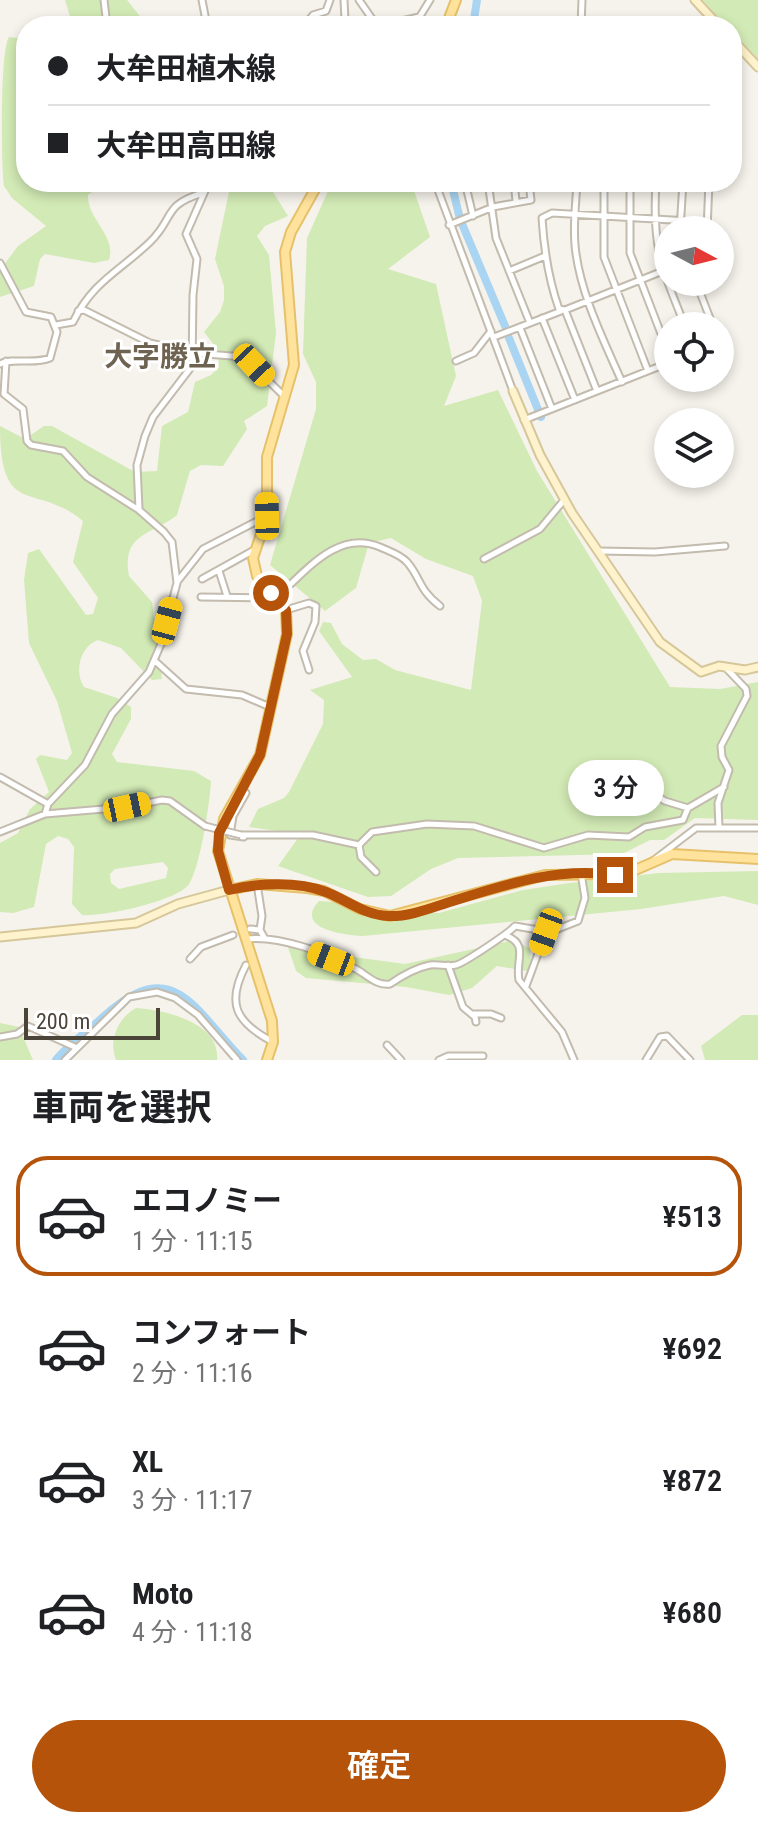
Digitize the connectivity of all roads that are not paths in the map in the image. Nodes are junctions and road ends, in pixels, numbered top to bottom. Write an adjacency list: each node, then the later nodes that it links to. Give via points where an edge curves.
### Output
1 (193, 0): 2 (street)
2 (202, 0)
3 (330, 0): 5 (street, via 326,11)
4 (695, 0): 6 (street)
5 (312, 16)
6 (710, 16)
7 (742, 50): 8 (street)
8 (758, 67)
9 (313, 192): 58 (main road, via 285,252 295,353)
10 (438, 192): 32 (street)
11 (467, 192): 25 (street)
12 (490, 192): 23 (street)
13 (515, 192): 22 (street)
14 (530, 192): 22 (street, via 531,200)
15 (576, 192): 24 (street)
16 (603, 192): 26 (street)
17 (629, 192): 30 (street)
18 (655, 192): 27 (street)
19 (682, 192): 28 (street)
20 (708, 192): 29 (street)
21 (204, 193): 42 (street, via 169,210 150,242 105,277); 50 (street, via 186,234 197,259)
22 (516, 201): 23 (street)
23 (493, 207): 25 (street); 36 (street, via 496,238)
24 (574, 214): 26 (street); 34 (street, via 542,218); 40 (street, via 575,247)
25 (473, 216): 32 (street)
26 (601, 216): 30 (street); 39 (street, via 604,257)
27 (654, 216)
28 (680, 216)
29 (706, 216)
30 (628, 218): 31 (street); 38 (street, via 630,253)
31 (654, 219): 33 (street)
32 (449, 225): 48 (street)
33 (654, 239)
34 (545, 256): 36 (street); 41 (street)
35 (0, 263): 46 (street, via 26,312 51,317)
36 (509, 271): 45 (street)
37 (654, 274): 38 (street)
38 (639, 279): 39 (street); 43 (street)
39 (615, 290): 40 (street); 54 (street)
40 (589, 300): 41 (street); 55 (street)
41 (563, 310): 44 (street); 57 (street)
42 (78, 311): 46 (street, via 70,324); 50 (street, via 150,343)
43 (654, 317)
44 (542, 318): 45 (street); 59 (street)
45 (530, 323): 47 (street)
46 (56, 325): 52 (street, via 50,358)
47 (520, 328): 49 (street); 60 (street)
48 (491, 331): 49 (street); 51 (street, via 474,353)
49 (494, 337): 56 (street)
50 (194, 353): 58 (street, via 244,357); 63 (street, via 192,366 153,417 141,446)
51 (456, 361)
52 (3, 363): 63 (street, via 4,394 23,409 31,445 63,451 87,477)
53 (654, 369): 54 (street)
54 (648, 371): 55 (street)
55 (622, 382): 57 (street)
56 (513, 391): 61 (street)
57 (597, 391): 59 (street)
58 (284, 397): 64 (main road, via 267,457)
59 (575, 400): 60 (street)
60 (552, 409): 61 (street)
61 (524, 420): 62 (street)
62 (564, 500): 67 (street); 68 (street, via 540,529)
63 (139, 510): 71 (street, via 172,542)
64 (267, 516): 66 (main road); 71 (street, via 203,549)
65 (725, 546): 67 (street)
66 (256, 549): 69 (street); 72 (main road, via 257,576)
67 (599, 551): 78 (street, via 671,653 701,672)
68 (484, 559)
69 (219, 571): 70 (street); 73 (street)
70 (202, 579)
71 (177, 583): 77 (street)
72 (274, 595): 73 (street); 75 (street, via 319,557 358,541 405,559 421,589); 76 (main road)
73 (227, 596): 74 (street)
74 (201, 597)
75 (440, 606)
76 (286, 610): 80 (street, via 316,606 303,651); 81 (main road, via 287,634)
77 (155, 661): 81 (street, via 186,689 242,695); 86 (street, via 112,714 85,765)
78 (724, 666): 79 (street); 83 (street, via 747,696 721,746 729,770)
79 (758, 667)
80 (309, 670)
81 (270, 707): 84 (main road, via 260,755)
82 (0, 777): 86 (street)
83 (724, 787): 87 (street); 89 (street, via 718,803)
84 (242, 788): 92 (street, via 246,793 230,835); 99 (main road, via 219,833 218,851)
85 (581, 802): 87 (street, via 616,802 648,791)
86 (48, 804): 88 (street)
87 (688, 808): 93 (street, via 683,820 645,827 629,837 588,835 544,848 474,826 427,824 372,832)
88 (45, 814): 91 (street); 92 (street, bridge, via 162,800 205,826)
89 (719, 828): 90 (street); 95 (street, via 689,831)
90 (758, 828)
91 (0, 832)
92 (244, 836): 93 (street, via 313,835)
93 (359, 845): 96 (street, via 361,857)
94 (758, 859): 95 (main road, via 681,854)
95 (652, 862): 97 (main road, via 626,874)
96 (376, 872)
97 (581, 872): 98 (main road, via 545,875 390,916 360,909 324,891); 102 (street, via 582,917)
98 (257, 884): 99 (main road); 101 (street)
99 (229, 890): 105 (street, via 136,923); 106 (main road)
100 (250, 929): 101 (street)
101 (260, 930): 107 (street)
102 (546, 932): 104 (street, via 520,925); 111 (street)
103 (233, 935): 108 (street, via 201,947)
104 (507, 936): 110 (street); 111 (street, via 520,943 517,972)
105 (0, 937)
106 (245, 939): 107 (street); 116 (main road, via 269,1011)
107 (265, 939): 110 (street, via 354,968 384,985 409,971)
108 (190, 959)
109 (246, 965): 116 (street, via 234,987 236,1006 249,1026)
110 (448, 965): 112 (street, via 463,1007)
111 (526, 987): 125 (street, via 562,1032)
112 (472, 1014): 113 (street); 114 (street)
113 (501, 1018)
114 (476, 1022)
115 (0, 1037): 118 (street, via 28,1026)
116 (273, 1042): 122 (main road)
117 (387, 1045): 123 (street)
118 (77, 1048): 120 (street); 121 (street, via 129,997 157,992 198,1015)
119 (483, 1056): 124 (street)
120 (65, 1060)
121 (237, 1060)
122 (267, 1060)
123 (401, 1060)
124 (439, 1060)
125 (574, 1060)
126 (646, 1060): 127 (street, via 660,1037 667,1036)
127 (690, 1060)

